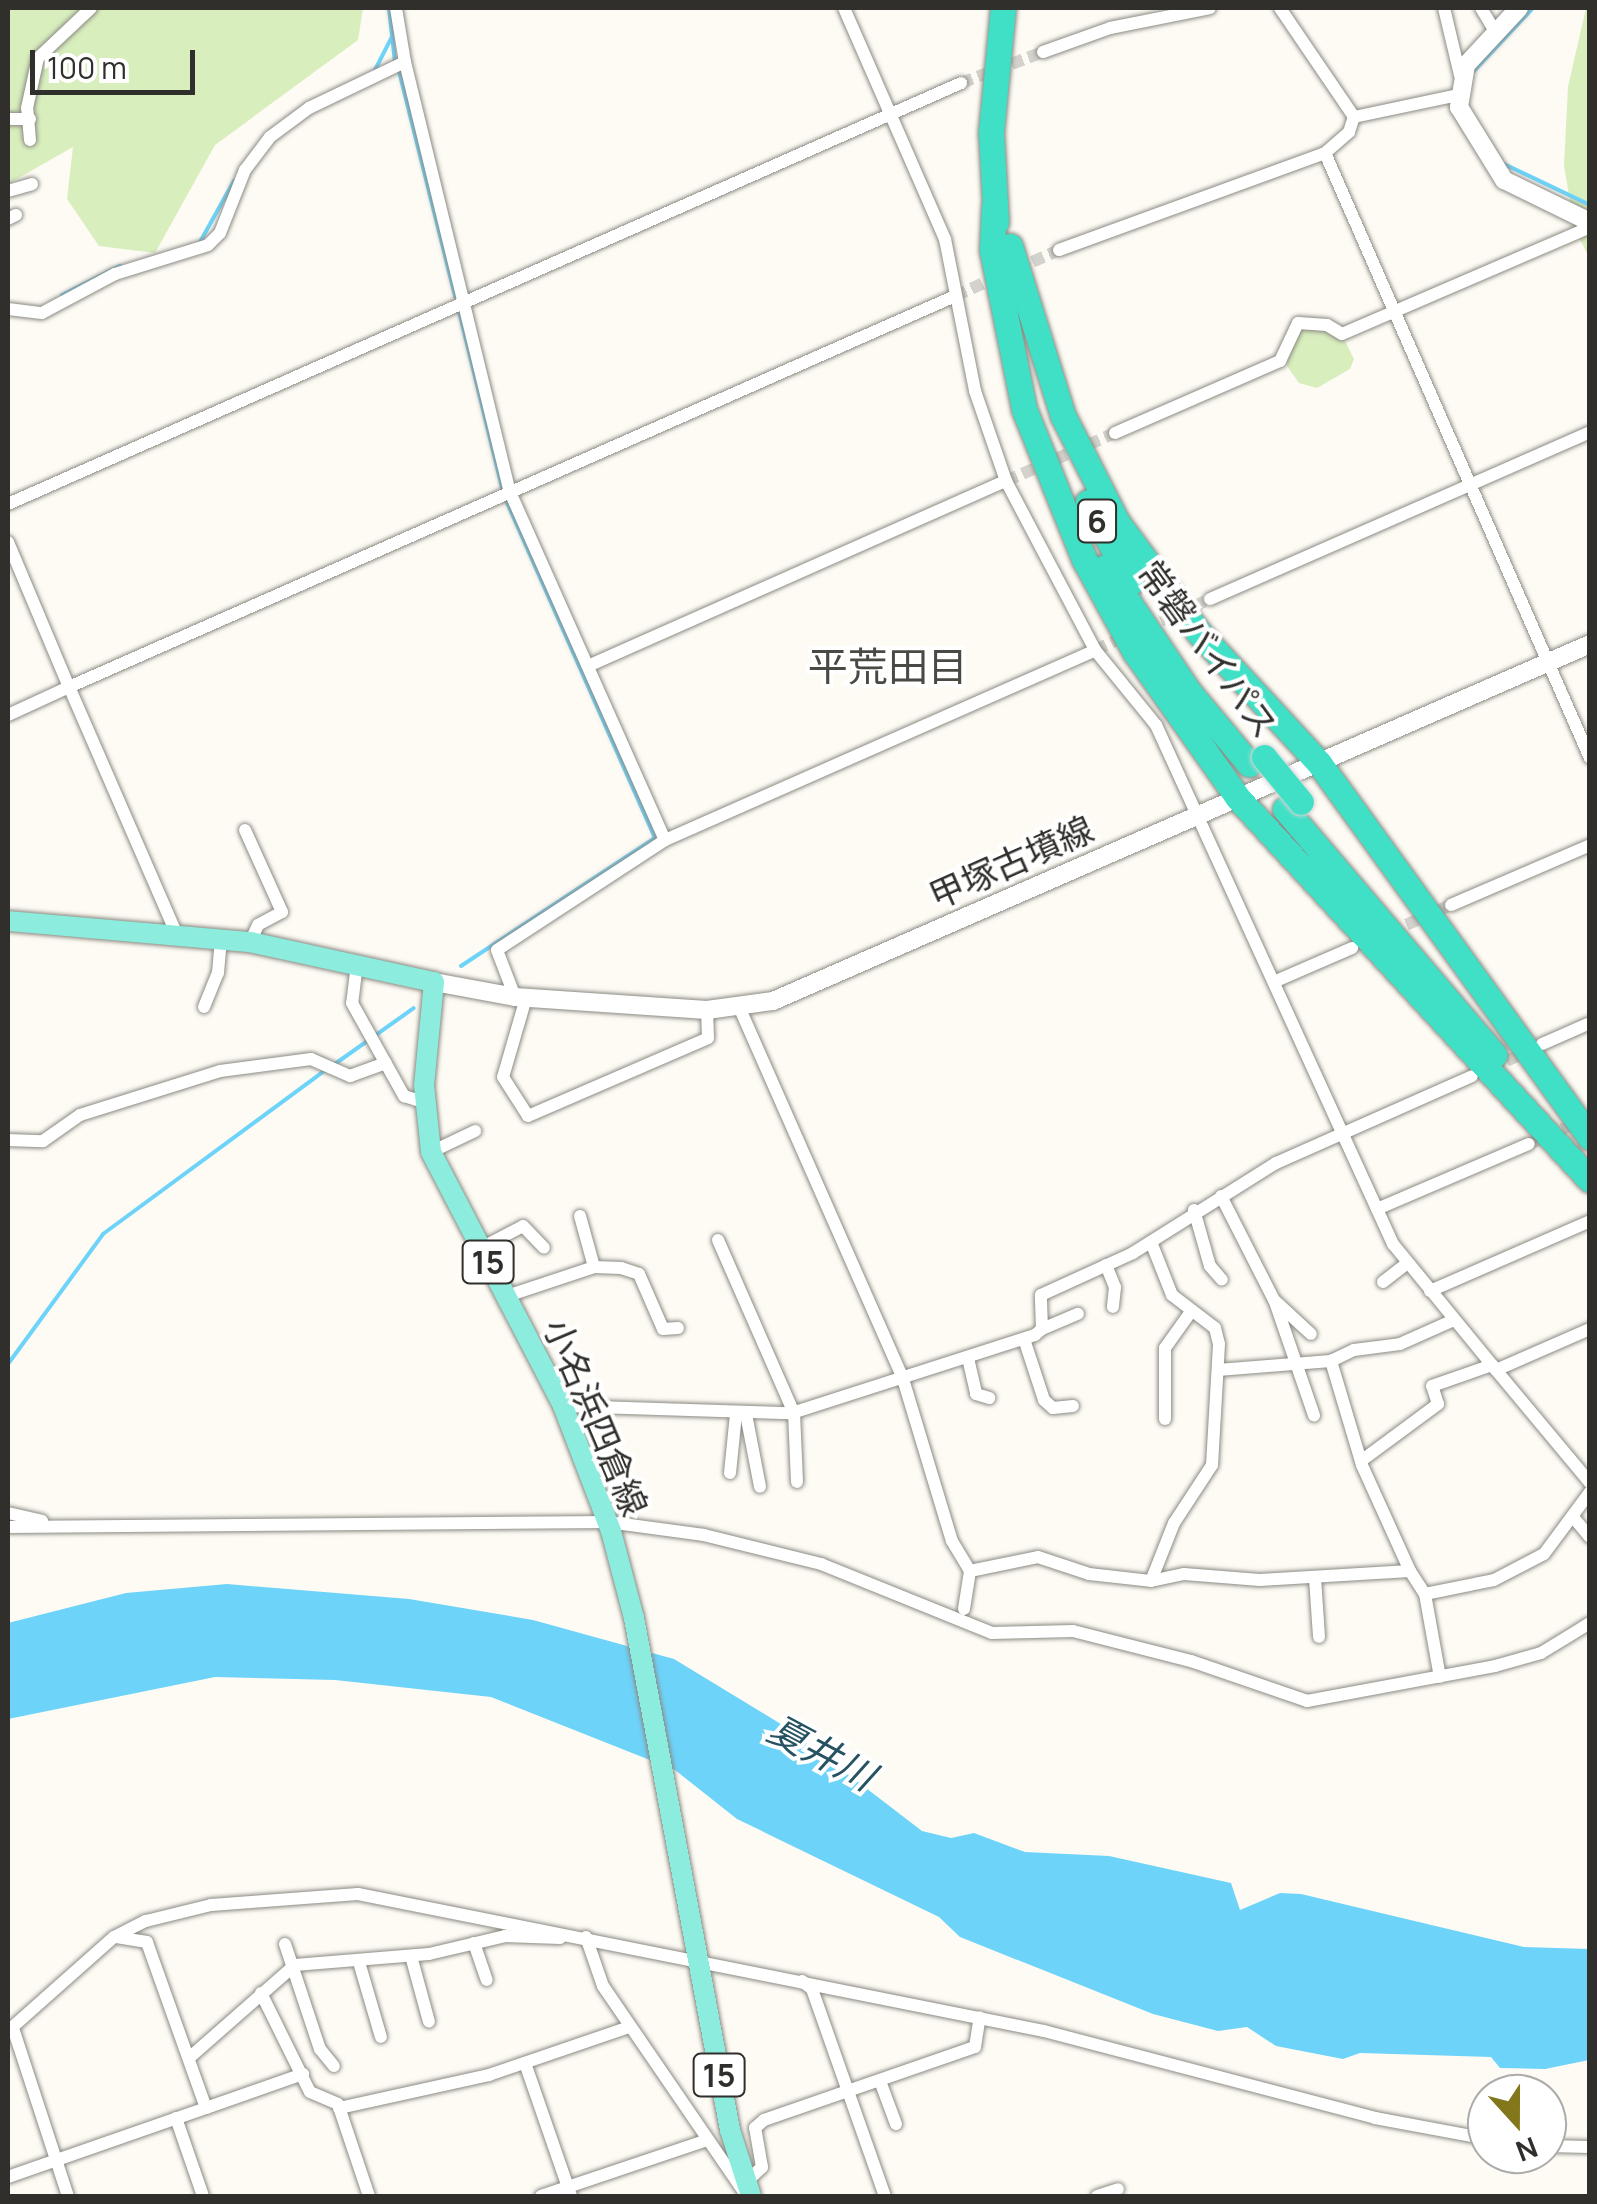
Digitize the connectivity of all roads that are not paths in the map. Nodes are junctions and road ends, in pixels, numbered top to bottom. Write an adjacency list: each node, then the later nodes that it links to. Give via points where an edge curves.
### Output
1 (91, 8): 20 (street, via 38,58)
2 (396, 8): 13 (street)
3 (844, 8): 17 (street)
4 (1003, 8): 25 (highway, 常磐バイパス / 6, via 990,132)
5 (1020, 8): 27 (highway, 常磐バイパス / 6, via 1002,140)
6 (1210, 8): 12 (street, via 1110,28)
7 (1280, 8): 18 (street)
8 (1444, 8): 14 (street)
9 (1480, 8): 11 (street)
10 (1519, 8): 11 (main road)
11 (1496, 34): 14 (main road)
12 (1044, 52)
13 (398, 65): 30 (street); 31 (street, via 309,108 270,137 245,170 220,233 194,255 114,274 42,314)
14 (1460, 75): 16 (main road)
15 (962, 83): 17 (street)
16 (1458, 95): 18 (street); 26 (main road, via 1472,136 1504,180)
17 (891, 113): 29 (street, via 946,239); 30 (street)
18 (1354, 117): 22 (street, via 1350,132)
19 (8, 119): 20 (street)
20 (30, 119): 21 (street)
21 (30, 140)
22 (1325, 152): 28 (street); 32 (street)
23 (32, 184): 24 (street)
24 (8, 190)
25 (994, 207): 49 (highway, 常磐バイパス / 6, via 1018,348 1072,504 1146,631); 51 (highway, via 992,250 1018,390 1058,502 1135,652)
26 (1590, 224): 32 (street)
27 (1010, 246): 49 (highway, 常磐バイパス / 6, via 1047,409 1080,487 1159,625); 50 (highway, via 1056,399 1117,522 1188,620)
28 (1059, 250)
29 (955, 296): 35 (street, via 975,391); 37 (street)
30 (466, 302): 37 (street); 38 (street)
31 (8, 309)
32 (1393, 312): 34 (street, via 1342,334 1327,324 1298,322 1280,361); 36 (street)
33 (1590, 432): 36 (street)
34 (1115, 433)
35 (1006, 481): 43 (street); 45 (street)
36 (1472, 485): 41 (street); 44 (street)
37 (506, 494): 45 (street); 46 (street)
38 (8, 504)
39 (8, 542): 40 (street)
40 (13, 567): 46 (street)
41 (1210, 599)
42 (1590, 644): 44 (main road, 甲塚古墳線)
43 (1094, 650): 53 (street, via 1156,725); 55 (street)
44 (1547, 664): 48 (street); 50 (main road, 甲塚古墳線)
45 (590, 665): 55 (street)
46 (69, 686): 47 (street); 59 (street)
47 (8, 715)
48 (1590, 758)
49 (1256, 760): 52 (highway, 常磐バイパス / 6, bridge)
50 (1319, 763): 51 (main road, 甲塚古墳線); 77 (highway)
51 (1238, 798): 53 (main road, 甲塚古墳線); 83 (highway)
52 (1293, 806): 80 (highway, 常磐バイパス / 6); 82 (highway, 常磐バイパス / 6)
53 (1201, 814): 65 (street); 68 (main road, 甲塚古墳線, via 773,1001)
54 (245, 830): 61 (street, via 282,912 258,925)
55 (665, 840): 66 (street, via 497,950)
56 (1590, 845): 57 (street)
57 (1452, 905)
58 (8, 921): 59 (main road)
59 (178, 935): 60 (main road)
60 (221, 940): 61 (main road); 67 (street, via 218,973)
61 (250, 942): 63 (main road)
62 (1352, 948): 65 (street)
63 (358, 964): 64 (main road); 72 (street, via 349,997)
64 (434, 982): 66 (main road, 甲塚古墳線); 74 (main road, 小名浜四倉線 / 15)
65 (1276, 982): 76 (street)
66 (521, 997): 69 (main road, 甲塚古墳線); 69 (street, via 504,1077 528,1116 708,1038)
67 (204, 1007)
68 (740, 1009): 69 (main road, 甲塚古墳線); 115 (street)
69 (706, 1010)
70 (1590, 1023): 71 (street)
71 (1542, 1044)
72 (386, 1063): 74 (street, via 404,1096); 78 (street, via 350,1076 302,1060 220,1071 80,1115 43,1141)
73 (1472, 1076): 76 (street)
74 (424, 1102): 81 (main road, 小名浜四倉線 / 15)
75 (475, 1131): 81 (street)
76 (1342, 1132): 84 (street); 85 (street)
77 (1590, 1137)
78 (8, 1140)
79 (1529, 1144): 85 (street)
80 (1590, 1150)
81 (431, 1152): 91 (main road, 小名浜四倉線 / 15)
82 (1590, 1170)
83 (1590, 1180)
84 (1221, 1196): 86 (street); 100 (street)
85 (1377, 1209): 93 (street)
86 (1194, 1210): 90 (street); 96 (street, via 1210,1266)
87 (580, 1216): 95 (street)
88 (1590, 1221): 98 (street)
89 (718, 1240): 119 (street)
90 (1151, 1242): 94 (street); 102 (street, via 1172,1295)
91 (481, 1248): 92 (street, via 523,1226); 99 (main road, 小名浜四倉線 / 15)
92 (544, 1248)
93 (1407, 1263): 97 (street); 98 (street)
94 (1106, 1265): 101 (street, via 1115,1287); 107 (street, via 1041,1296)
95 (594, 1267): 99 (street); 105 (street, via 640,1274 664,1329)
96 (1222, 1280)
97 (1383, 1282)
98 (1430, 1291): 104 (street)
99 (507, 1296): 117 (main road, 小名浜四倉線 / 15)
100 (1274, 1300): 108 (street); 112 (street)
101 (1113, 1306)
102 (1190, 1313): 114 (street, via 1216,1328); 122 (street, via 1165,1348)
103 (1078, 1314): 107 (street)
104 (1454, 1320): 111 (street, via 1400,1344); 113 (street)
105 (678, 1328)
106 (1590, 1328): 113 (street)
107 (1042, 1329): 109 (street)
108 (1311, 1334)
109 (1024, 1339): 110 (street); 118 (street, via 1044,1400 1053,1408)
110 (968, 1358): 115 (street); 116 (street, via 976,1394)
111 (1331, 1360): 112 (street); 123 (street)
112 (1296, 1362): 114 (street); 121 (street)
113 (1494, 1368): 123 (street, via 1432,1386 1438,1404); 126 (street)
114 (1218, 1370): 138 (street, via 1212,1464 1174,1523)
115 (904, 1379): 119 (street); 136 (street, via 952,1541)
116 (989, 1398)
117 (563, 1406): 120 (street); 133 (main road, 小名浜四倉線 / 15)
118 (1072, 1406)
119 (794, 1413): 120 (street); 125 (street)
120 (741, 1414): 124 (street); 127 (street)
121 (1314, 1415)
122 (1165, 1419)
123 (1361, 1461): 135 (street)
124 (730, 1473)
125 (797, 1482)
126 (1590, 1483)
127 (760, 1487)
128 (1590, 1492): 130 (street)
129 (8, 1513): 131 (street)
130 (1574, 1518): 134 (street); 139 (street, via 1544,1554 1504,1575)
131 (59, 1524): 132 (street); 133 (street)
132 (8, 1526)
133 (609, 1526): 143 (street, via 766,1547 992,1633 1073,1631 1192,1660 1307,1701); 149 (main road, 小名浜四倉線 / 15, via 634,1618)
134 (1590, 1537)
135 (1410, 1570): 137 (street); 139 (street)
136 (970, 1571): 138 (street, via 1038,1557 1089,1574); 140 (street)
137 (1315, 1578): 138 (street, via 1184,1574); 142 (street)
138 (1152, 1581)
139 (1425, 1594): 143 (street)
140 (964, 1608)
141 (1590, 1623): 143 (street, via 1541,1652)
142 (1318, 1637)
143 (1440, 1678)
144 (582, 1936): 145 (street, via 358,1894 211,1905 146,1921); 146 (street, via 516,1935); 149 (street); 157 (street)
145 (114, 1937): 158 (street); 160 (street, via 147,1942)
146 (474, 1943): 148 (street); 153 (street)
147 (286, 1944): 151 (street)
148 (411, 1956): 150 (street); 156 (street)
149 (697, 1956): 152 (street); 175 (main road, 小名浜四倉線 / 15)
150 (359, 1962): 151 (street); 159 (street)
151 (295, 1966): 154 (street); 162 (street, via 330,2062)
152 (798, 1978): 155 (street); 164 (street, via 812,1989)
153 (487, 1980)
154 (261, 1993): 160 (street); 162 (street)
155 (980, 2017): 163 (street, via 975,2047); 169 (street)
156 (429, 2022)
157 (629, 2027): 161 (street); 170 (street)
158 (10, 2030): 171 (street)
159 (382, 2037)
160 (189, 2058): 165 (street)
161 (525, 2063): 166 (street); 174 (street)
162 (301, 2070): 165 (street); 166 (street, via 310,2092)
163 (880, 2080): 164 (street); 168 (street)
164 (848, 2092): 175 (street, via 756,2128 762,2166); 180 (street)
165 (206, 2108): 167 (street)
166 (340, 2108): 178 (street)
167 (176, 2118): 171 (street); 177 (street)
168 (896, 2124)
169 (1467, 2135)
170 (704, 2141): 174 (street); 175 (street)
171 (54, 2160): 172 (street); 176 (street)
172 (8, 2177)
173 (1118, 2189): 181 (street)
174 (569, 2192): 179 (street)
175 (748, 2192)
176 (68, 2196)
177 (203, 2196)
178 (369, 2196)
179 (541, 2196)
180 (885, 2196)
181 (1097, 2196)

